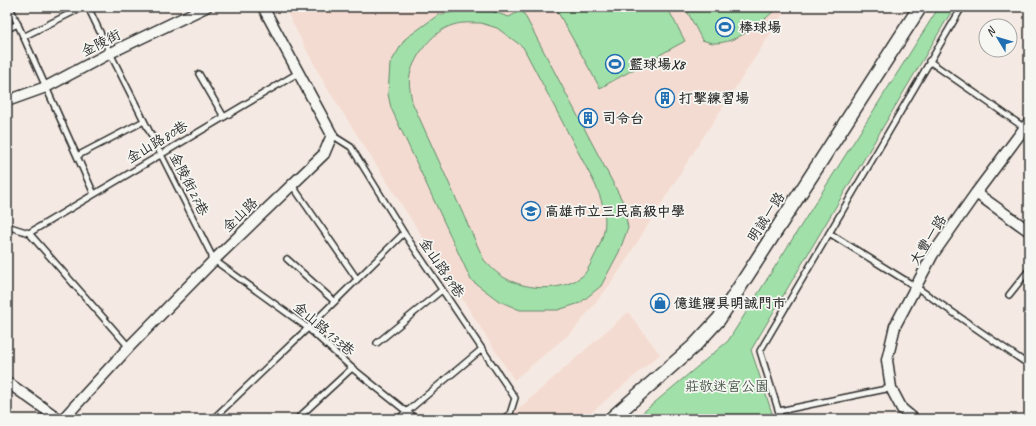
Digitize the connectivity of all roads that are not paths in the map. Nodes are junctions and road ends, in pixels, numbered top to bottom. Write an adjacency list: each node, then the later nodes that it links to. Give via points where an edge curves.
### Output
1 (10, 7): 8 (lane)
2 (83, 7): 10 (lane)
3 (88, 7): 11 (lane, 金陵街27巷)
4 (206, 7): 11 (street, 金陵街)
5 (263, 7): 13 (street)
6 (920, 7): 58 (street, 明誠一路, via 719,319 694,346)
7 (962, 7): 12 (lane)
8 (18, 24): 9 (lane); 10 (lane)
9 (7, 29)
10 (23, 37): 15 (lane)
11 (110, 54): 15 (street, 金陵街); 18 (lane, 金陵街27巷)
12 (930, 61): 19 (lane); 30 (lane)
13 (298, 73): 17 (lane, 金山路80巷); 20 (street)
14 (199, 74): 17 (lane)
15 (46, 86): 16 (street, 金陵街); 22 (lane)
16 (7, 101)
17 (224, 117): 21 (lane, 金山路80巷)
18 (144, 121): 21 (lane, 金陵街27巷); 22 (lane)
19 (1027, 125): 24 (street, 大豐一路)
20 (332, 135): 23 (street, 金山路, via 324,154); 29 (lane, 金山路89巷, via 351,147)
21 (160, 154): 25 (lane, 金山路80巷); 32 (lane, 金陵街27巷)
22 (77, 156): 25 (lane)
23 (292, 185): 32 (street, 金山路); 34 (lane)
24 (976, 193): 27 (street); 35 (street, 大豐一路, via 934,254)
25 (94, 194): 28 (lane, 金山路80巷)
26 (7, 226): 28 (lane)
27 (1029, 231)
28 (29, 233): 41 (lane)
29 (404, 233): 34 (lane); 36 (lane, 金山路89巷)
30 (829, 233): 35 (lane); 48 (lane, via 760,351)
31 (287, 259): 38 (lane)
32 (214, 260): 39 (lane, 金山路133巷); 41 (street, 金山路)
33 (1029, 270): 37 (lane)
34 (357, 279): 38 (lane)
35 (916, 287): 43 (lane); 46 (street, 大豐一路, via 895,326 887,360)
36 (442, 290): 40 (lane); 42 (lane, 金山路89巷)
37 (1009, 295)
38 (334, 301): 39 (lane)
39 (308, 328): 44 (lane, 金山路133巷); 49 (lane)
40 (377, 343)
41 (129, 347): 51 (street, 金山路)
42 (482, 349): 47 (lane); 57 (lane, 金山路89巷, via 515,398 510,414)
43 (1029, 365)
44 (352, 368): 47 (lane, 金山路133巷); 54 (lane)
45 (7, 382): 50 (street)
46 (891, 388): 48 (lane); 60 (street, 大豐一路, via 902,409)
47 (406, 411): 55 (lane); 56 (lane, 金山路133巷)
48 (779, 411): 59 (lane)
49 (218, 414): 52 (lane); 53 (lane)
50 (59, 419)
51 (63, 419)
52 (213, 419)
53 (226, 419)
54 (297, 419)
55 (398, 419)
56 (416, 419)
57 (503, 419)
58 (610, 419)
59 (781, 419)
60 (914, 419)

